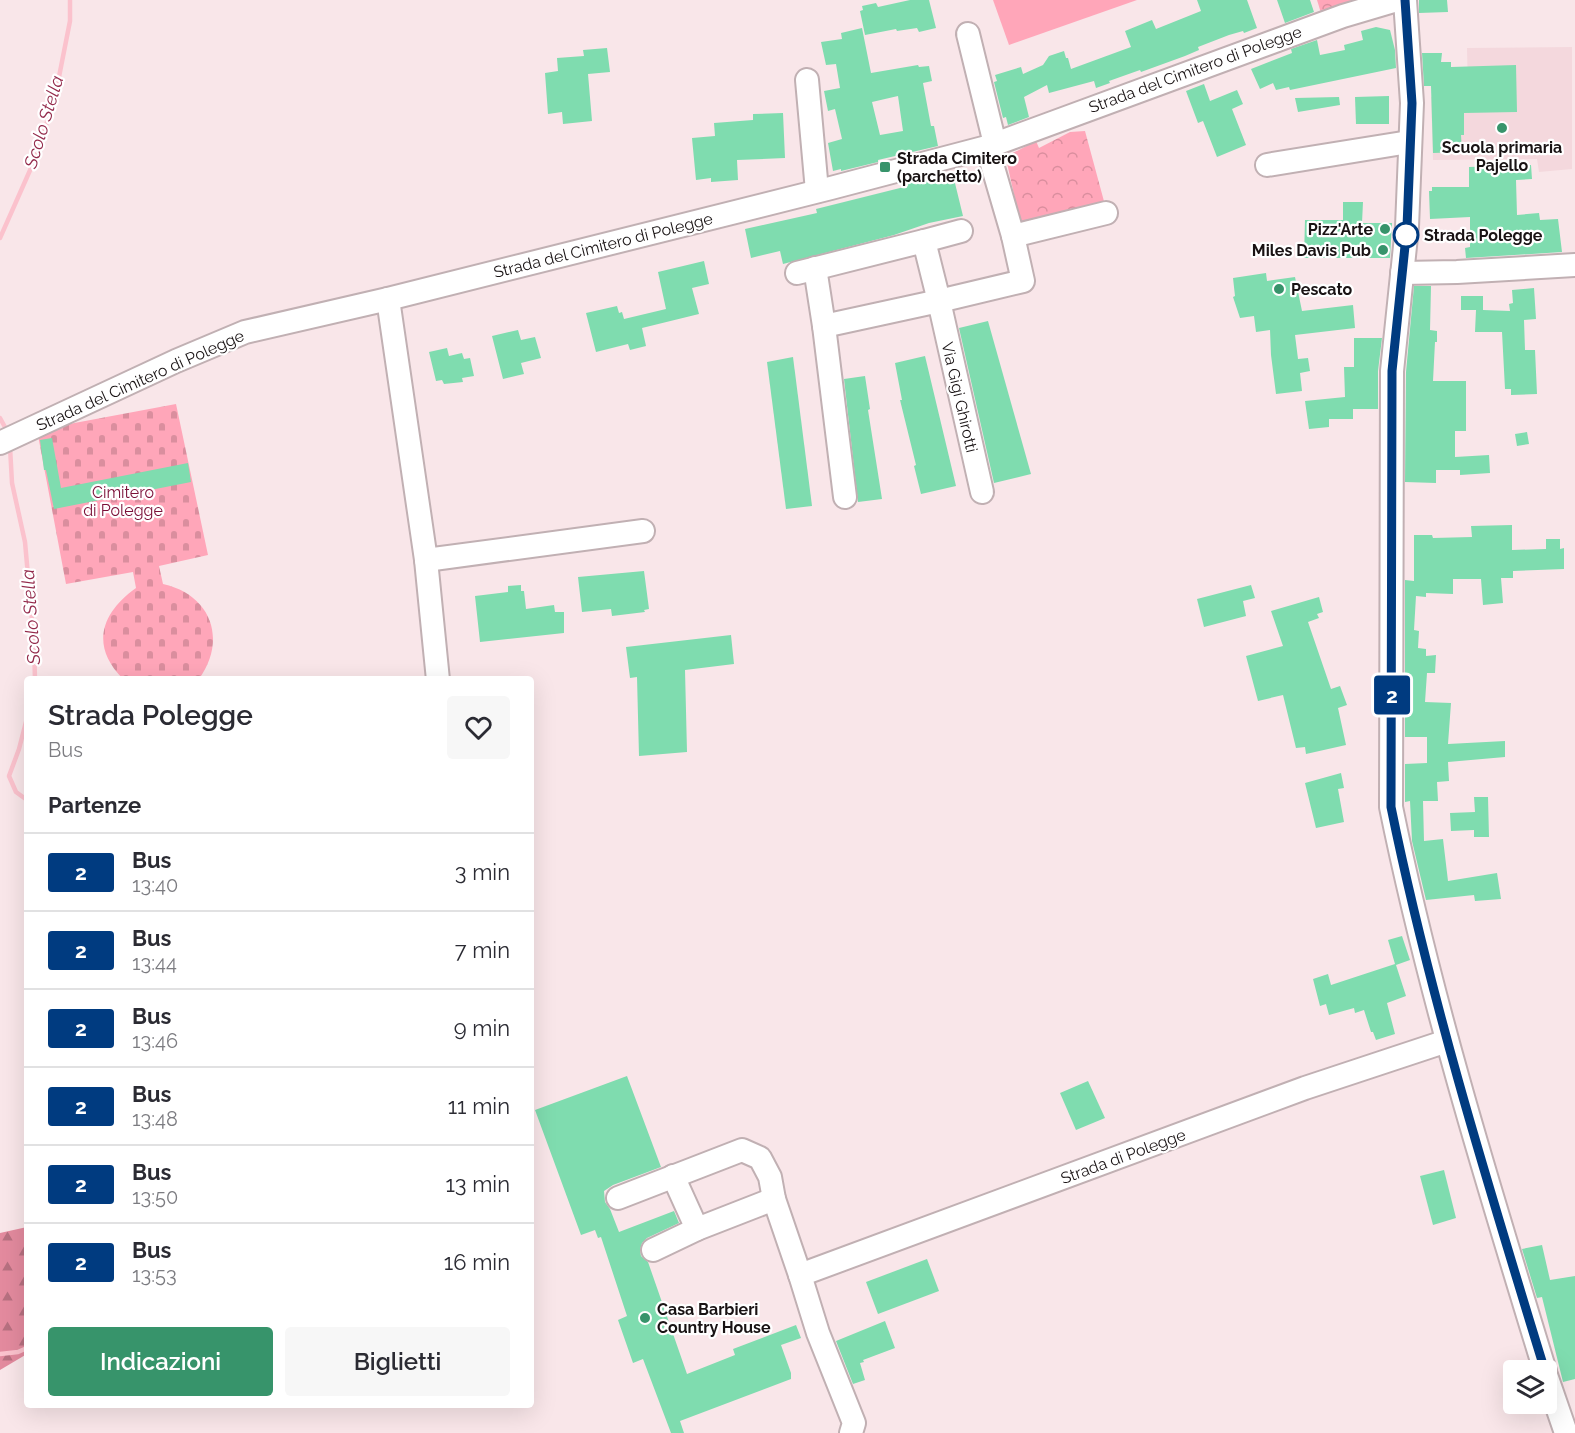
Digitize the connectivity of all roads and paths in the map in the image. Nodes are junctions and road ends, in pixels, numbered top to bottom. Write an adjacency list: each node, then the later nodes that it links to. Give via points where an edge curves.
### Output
1 (1397, 0): 6 (street, Strada del Cimitero di Polegge, via 1343,16)
2 (1405, 0): 5 (street, via 1412,103)
3 (968, 34): 6 (street)
4 (807, 80): 8 (street)
5 (1409, 142): 7 (street); 14 (street)
6 (991, 145): 8 (street, Strada del Cimitero di Polegge); 11 (street)
7 (1267, 165)
8 (817, 191): 15 (street, Strada del Cimitero di Polegge)
9 (1106, 213): 11 (street)
10 (962, 231): 12 (street)
11 (1013, 236): 16 (street, via 1023,281)
12 (924, 241): 16 (street, Via Gigi Ghirotti); 17 (street, via 806,270)
13 (1575, 265): 14 (street)
14 (1402, 273): 24 (street, via 1392,371 1391,807)
15 (388, 299): 18 (street, Strada del Cimitero di Polegge, via 245,332); 22 (street)
16 (939, 301): 17 (street); 19 (street, Via Gigi Ghirotti)
17 (824, 326): 20 (street)
18 (0, 443)
19 (982, 492)
20 (845, 497)
21 (643, 531): 22 (street)
22 (426, 560): 23 (street)
23 (438, 676)
24 (1448, 1041): 30 (street, Strada di Polegge, via 1305,1088); 31 (street)
25 (673, 1176): 26 (street); 27 (street, via 742,1150 760,1158 770,1178); 28 (street)
26 (618, 1198)
27 (774, 1199): 28 (street); 30 (street)
28 (697, 1228): 29 (street)
29 (653, 1250)
30 (800, 1275): 33 (street, via 854,1423)
31 (1542, 1360)
32 (1557, 1406): 34 (street)
33 (851, 1433)
34 (1566, 1433)

